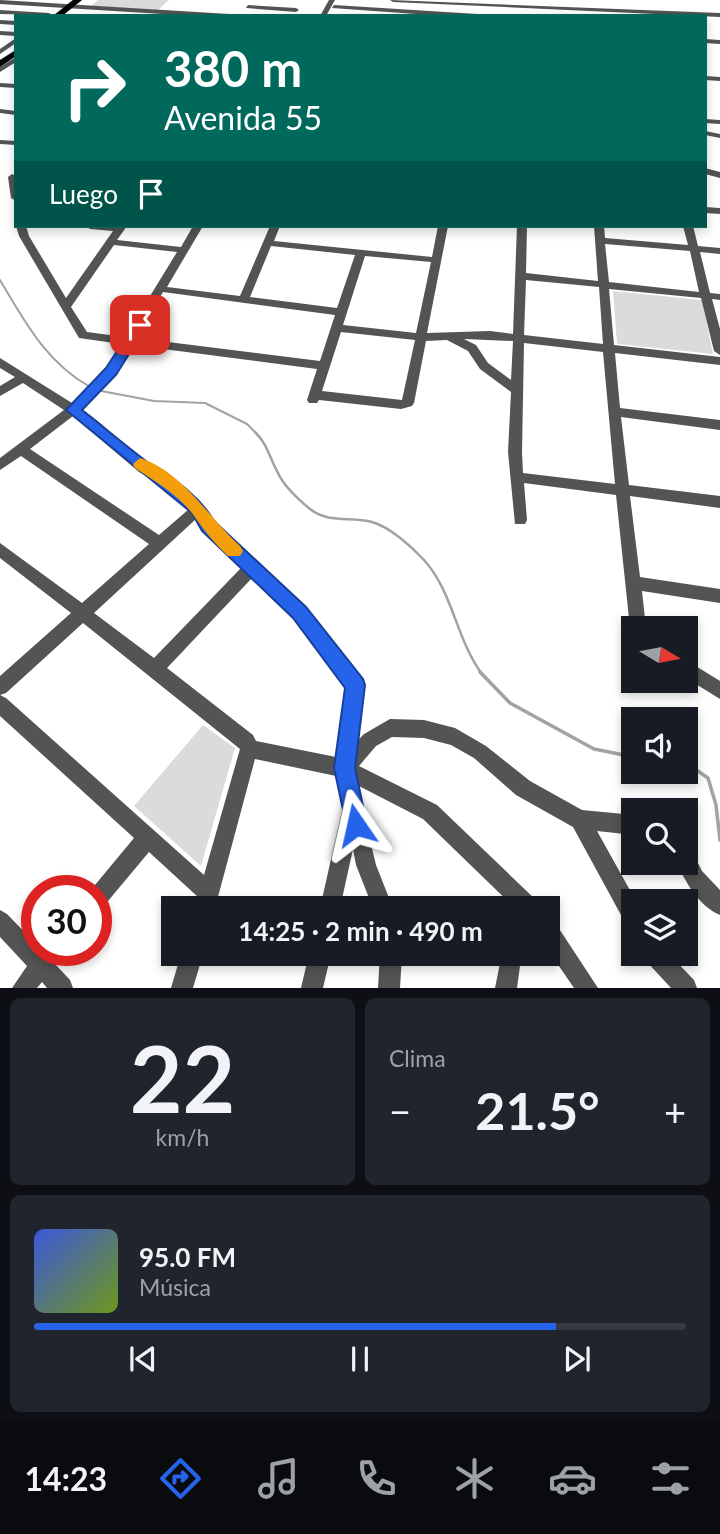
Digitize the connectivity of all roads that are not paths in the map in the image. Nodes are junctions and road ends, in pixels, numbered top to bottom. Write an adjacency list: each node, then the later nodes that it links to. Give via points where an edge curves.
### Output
1 (92, 0): 14 (street)
2 (254, 0): 17 (street)
3 (338, 0): 15 (street)
4 (393, 0): 5 (street)
5 (408, 0): 11 (street); 18 (street)
6 (591, 0): 20 (street)
7 (617, 0): 24 (street, via 624,4)
8 (653, 0): 30 (street)
9 (302, 1): 22 (street)
10 (0, 2): 14 (street)
11 (482, 2): 12 (street)
12 (528, 2): 13 (street)
13 (561, 3): 20 (street)
14 (74, 4): 26 (street); 27 (street)
15 (333, 4): 23 (street)
16 (168, 6): 27 (street)
17 (248, 7): 22 (street); 28 (street)
18 (403, 11): 23 (street); 29 (street)
19 (0, 12): 25 (street)
20 (593, 12): 24 (street)
21 (689, 12): 30 (street); 31 (street)
22 (294, 13)
23 (376, 13)
24 (625, 13): 30 (street)
25 (24, 14)
26 (53, 14)
27 (160, 14)
28 (242, 14)
29 (426, 14)
30 (657, 14)
31 (720, 15)
32 (10, 47): 33 (street); 34 (main road); 35 (main road)
33 (0, 52)
34 (0, 58)
35 (0, 64)
36 (0, 176): 37 (street)
37 (14, 178)
38 (21, 228): 60 (street)
39 (119, 228): 47 (street)
40 (197, 228): 50 (street)
41 (274, 228): 48 (street)
42 (443, 228): 53 (street)
43 (522, 228): 54 (street)
44 (599, 228): 46 (street)
45 (689, 228): 49 (street)
46 (600, 241): 49 (street); 55 (street)
47 (110, 242): 50 (street); 60 (street)
48 (268, 243): 52 (street); 59 (street)
49 (695, 249): 51 (street); 57 (street)
50 (185, 250): 56 (street)
51 (720, 251)
52 (361, 252): 53 (street); 61 (street)
53 (436, 260): 64 (street)
54 (520, 276): 55 (street); 65 (street)
55 (604, 286): 57 (street); 67 (street)
56 (161, 289): 59 (street); 66 (street)
57 (706, 296): 58 (street); 68 (street)
58 (720, 297)
59 (244, 299): 61 (street)
60 (65, 308): 66 (street, via 83,335)
61 (341, 312): 62 (street)
62 (337, 328): 64 (street); 71 (street)
63 (444, 335): 64 (street); 65 (street); 73 (street, via 472,348 484,366)
64 (423, 337): 71 (street, via 408,403 314,398)
65 (518, 338): 67 (street); 73 (street)
66 (130, 343): 71 (street); 75 (street, via 105,378)
67 (609, 349): 69 (street); 76 (street)
68 (720, 351)
69 (720, 361)
70 (0, 362): 72 (street)
71 (325, 366)
72 (24, 377): 74 (street); 75 (street)
73 (517, 390): 80 (street)
74 (0, 392)
75 (73, 410): 78 (street); 83 (street)
76 (614, 412): 77 (street); 81 (street)
77 (720, 425)
78 (21, 450): 79 (street); 85 (street)
79 (0, 465)
80 (516, 477): 81 (street); 84 (street)
81 (622, 490): 82 (street); 88 (street)
82 (720, 502)
83 (198, 509): 85 (street); 87 (street, via 208,526)
84 (520, 520)
85 (158, 542): 90 (street)
86 (0, 549): 90 (street)
87 (252, 567): 92 (street); 98 (street, via 299,613 356,685)
88 (634, 583): 89 (street); 91 (street)
89 (720, 596)
90 (81, 612): 92 (street); 94 (street)
91 (637, 616)
92 (154, 670): 97 (street, via 247,741)
93 (698, 676): 95 (street)
94 (0, 687)
95 (720, 691)
96 (0, 704): 102 (street)
97 (249, 749): 98 (street); 107 (street)
98 (344, 768): 99 (street); 100 (street, via 370,740 390,728 424,729 455,737 523,788); 110 (street, via 430,812)
99 (352, 806): 108 (street); 109 (street)
100 (580, 820): 101 (street); 105 (street)
101 (621, 824)
102 (147, 838): 104 (street); 106 (street)
103 (694, 875): 111 (street)
104 (112, 881)
105 (621, 895)
106 (202, 896)
107 (208, 896)
108 (333, 896)
109 (378, 896)
110 (518, 896)
111 (720, 905)
112 (0, 921): 113 (street)
113 (21, 937)
114 (560, 949): 126 (street)
115 (41, 966): 121 (street)
116 (52, 966): 122 (street)
117 (189, 966): 123 (street)
118 (317, 966): 124 (street)
119 (390, 966): 125 (street)
120 (666, 966): 127 (street)
121 (23, 988)
122 (62, 988)
123 (183, 988)
124 (312, 988)
125 (389, 988)
126 (587, 988)
127 (686, 988)

